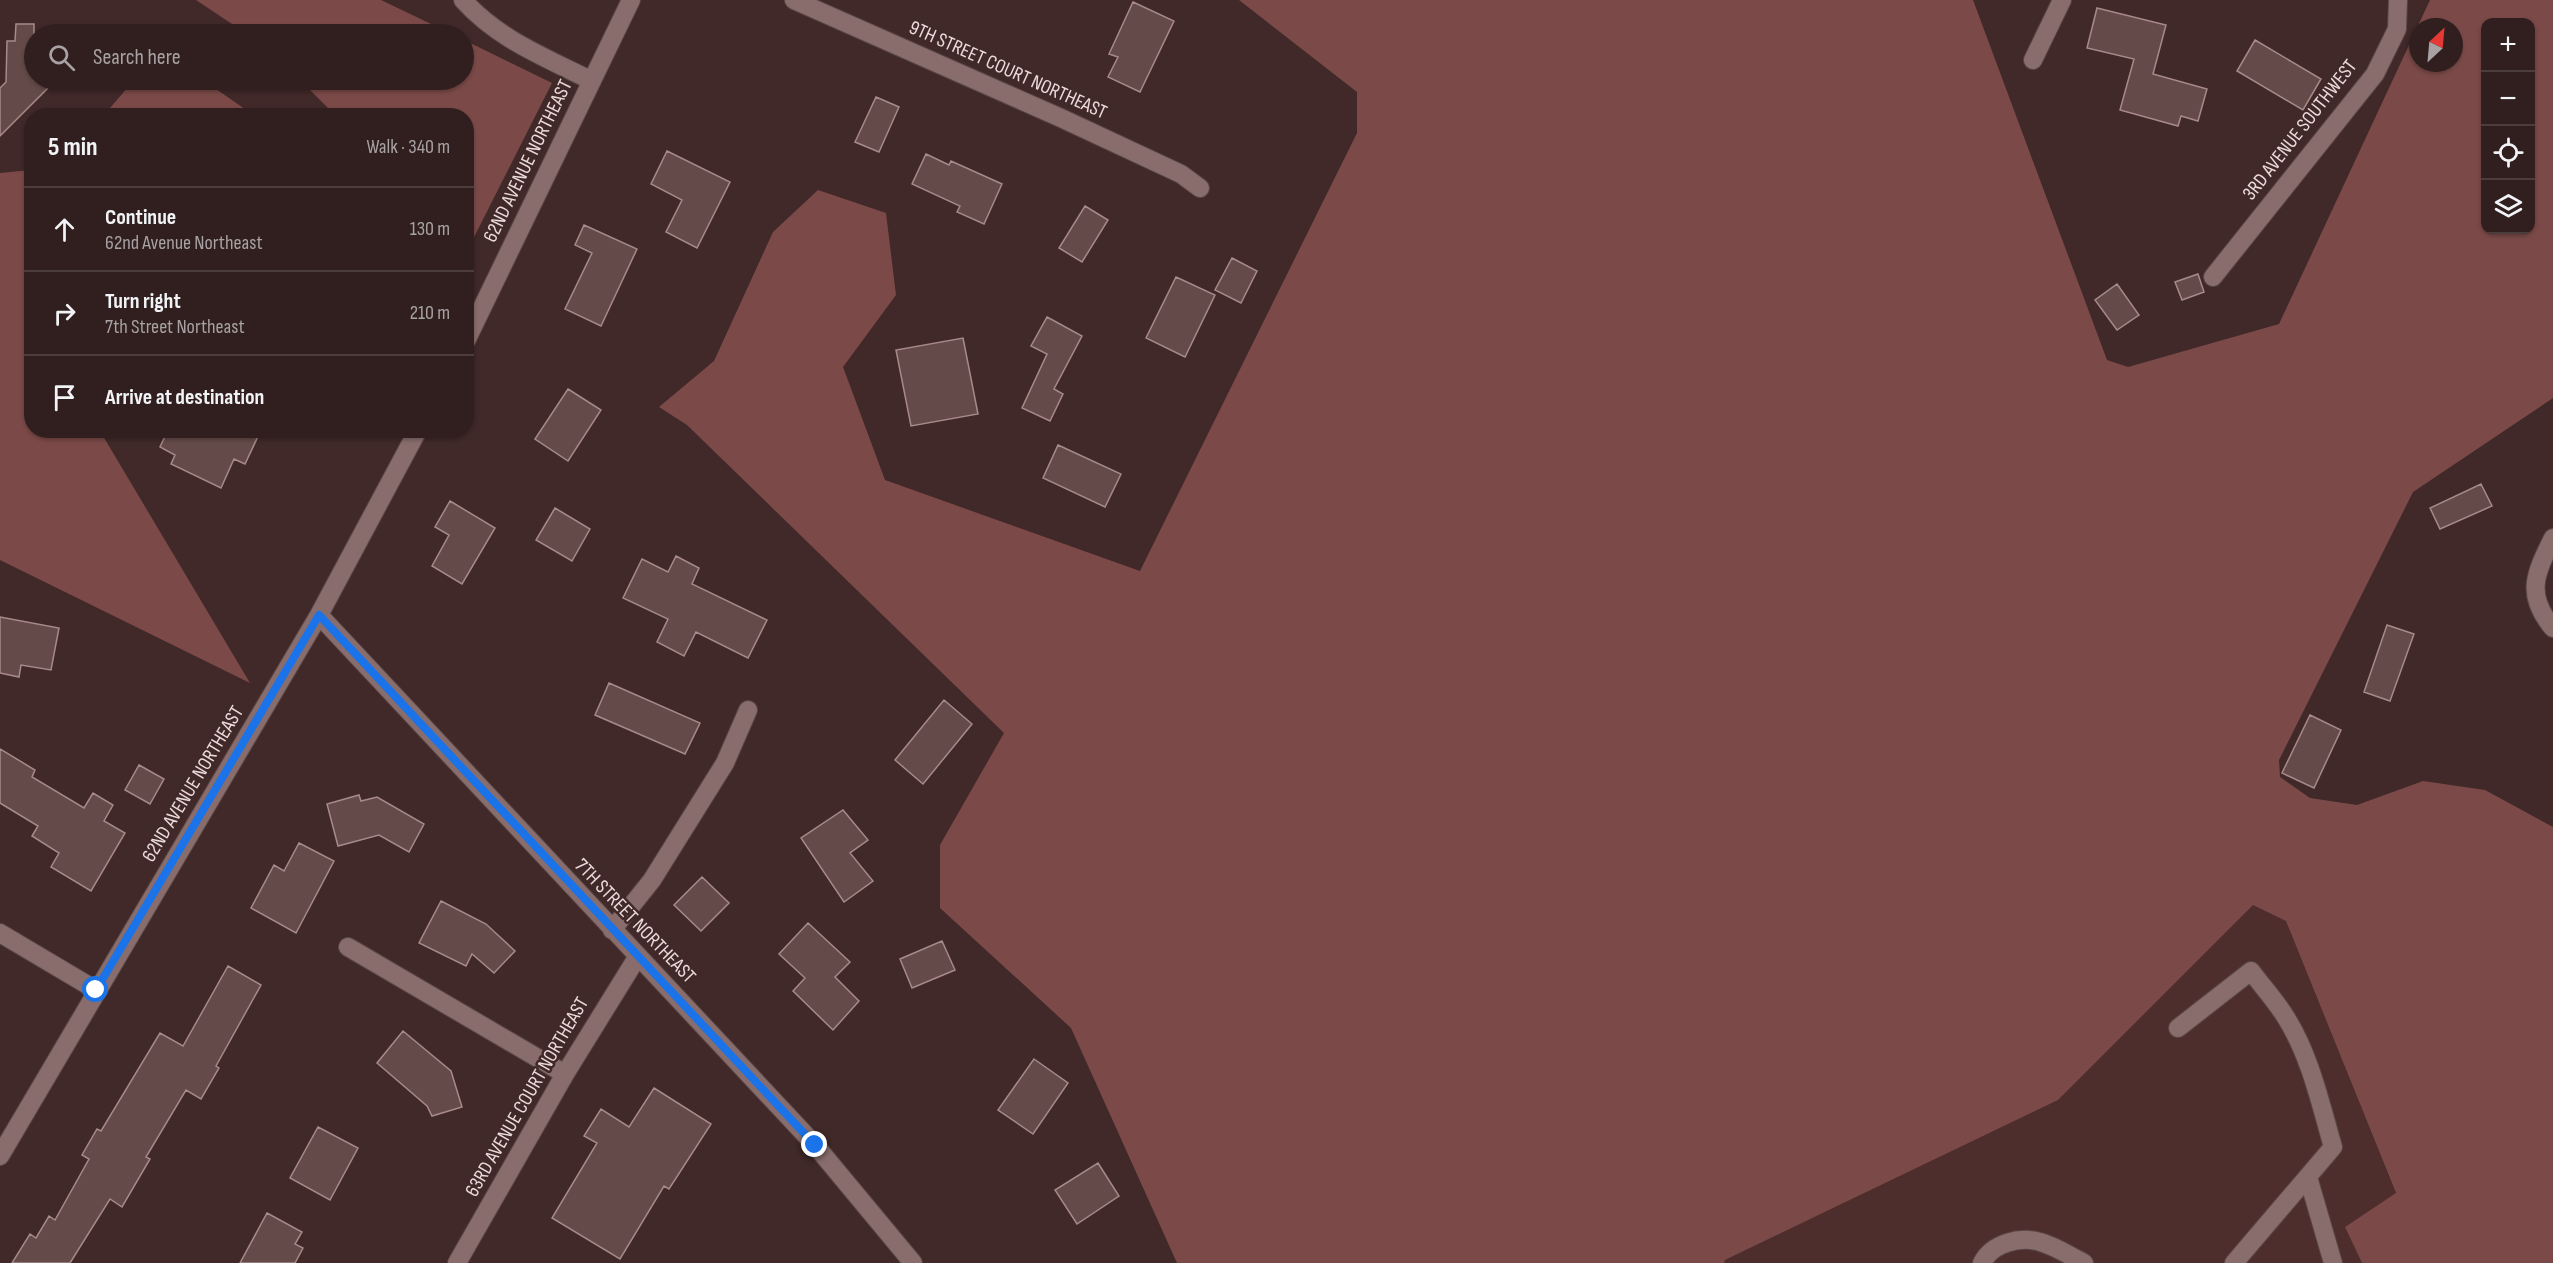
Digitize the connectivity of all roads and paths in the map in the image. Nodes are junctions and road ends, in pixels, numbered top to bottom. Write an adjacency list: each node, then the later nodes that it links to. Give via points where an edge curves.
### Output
1 (463, 0): 7 (street, via 500,34)
2 (631, 0): 7 (street, 62ND AVENUE NORTHEAST)
3 (794, 0): 8 (street, 9TH STREET COURT NORTHEAST, via 1061,118 1181,174)
4 (2062, 0): 6 (street)
5 (2398, 0): 9 (street, 3RD AVENUE SOUTHWEST, via 2397,29 2375,74)
6 (2033, 60)
7 (592, 81): 10 (street, 62ND AVENUE NORTHEAST)
8 (1200, 188)
9 (2213, 277)
10 (474, 324)
11 (414, 438): 13 (street, 62ND AVENUE NORTHEAST)
12 (2553, 538): 14 (street, via 2537,577 2535,601)
13 (319, 615): 16 (street, 7TH STREET NORTHEAST); 20 (street, 62ND AVENUE NORTHEAST)
14 (2553, 628)
15 (748, 710): 16 (street, via 725,763 652,880)
16 (612, 930): 19 (street, 7TH STREET NORTHEAST)
17 (0, 933): 20 (street)
18 (348, 947): 22 (street)
19 (638, 956): 22 (street, 63RD AVENUE COURT NORTHEAST); 26 (street, 7TH STREET NORTHEAST, via 815,1145)
20 (96, 990): 23 (street, 62ND AVENUE NORTHEAST)
21 (2178, 1028): 24 (street, via 2251,971 2298,1040 2333,1147)
22 (565, 1074): 25 (street, 63RD AVENUE COURT NORTHEAST)
23 (0, 1156)
24 (2308, 1177): 29 (street); 30 (street)
25 (456, 1263)
26 (913, 1263)
27 (1982, 1263): 28 (street, via 2000,1245 2020,1240 2041,1242)
28 (2084, 1263)
29 (2234, 1263)
30 (2333, 1263)

